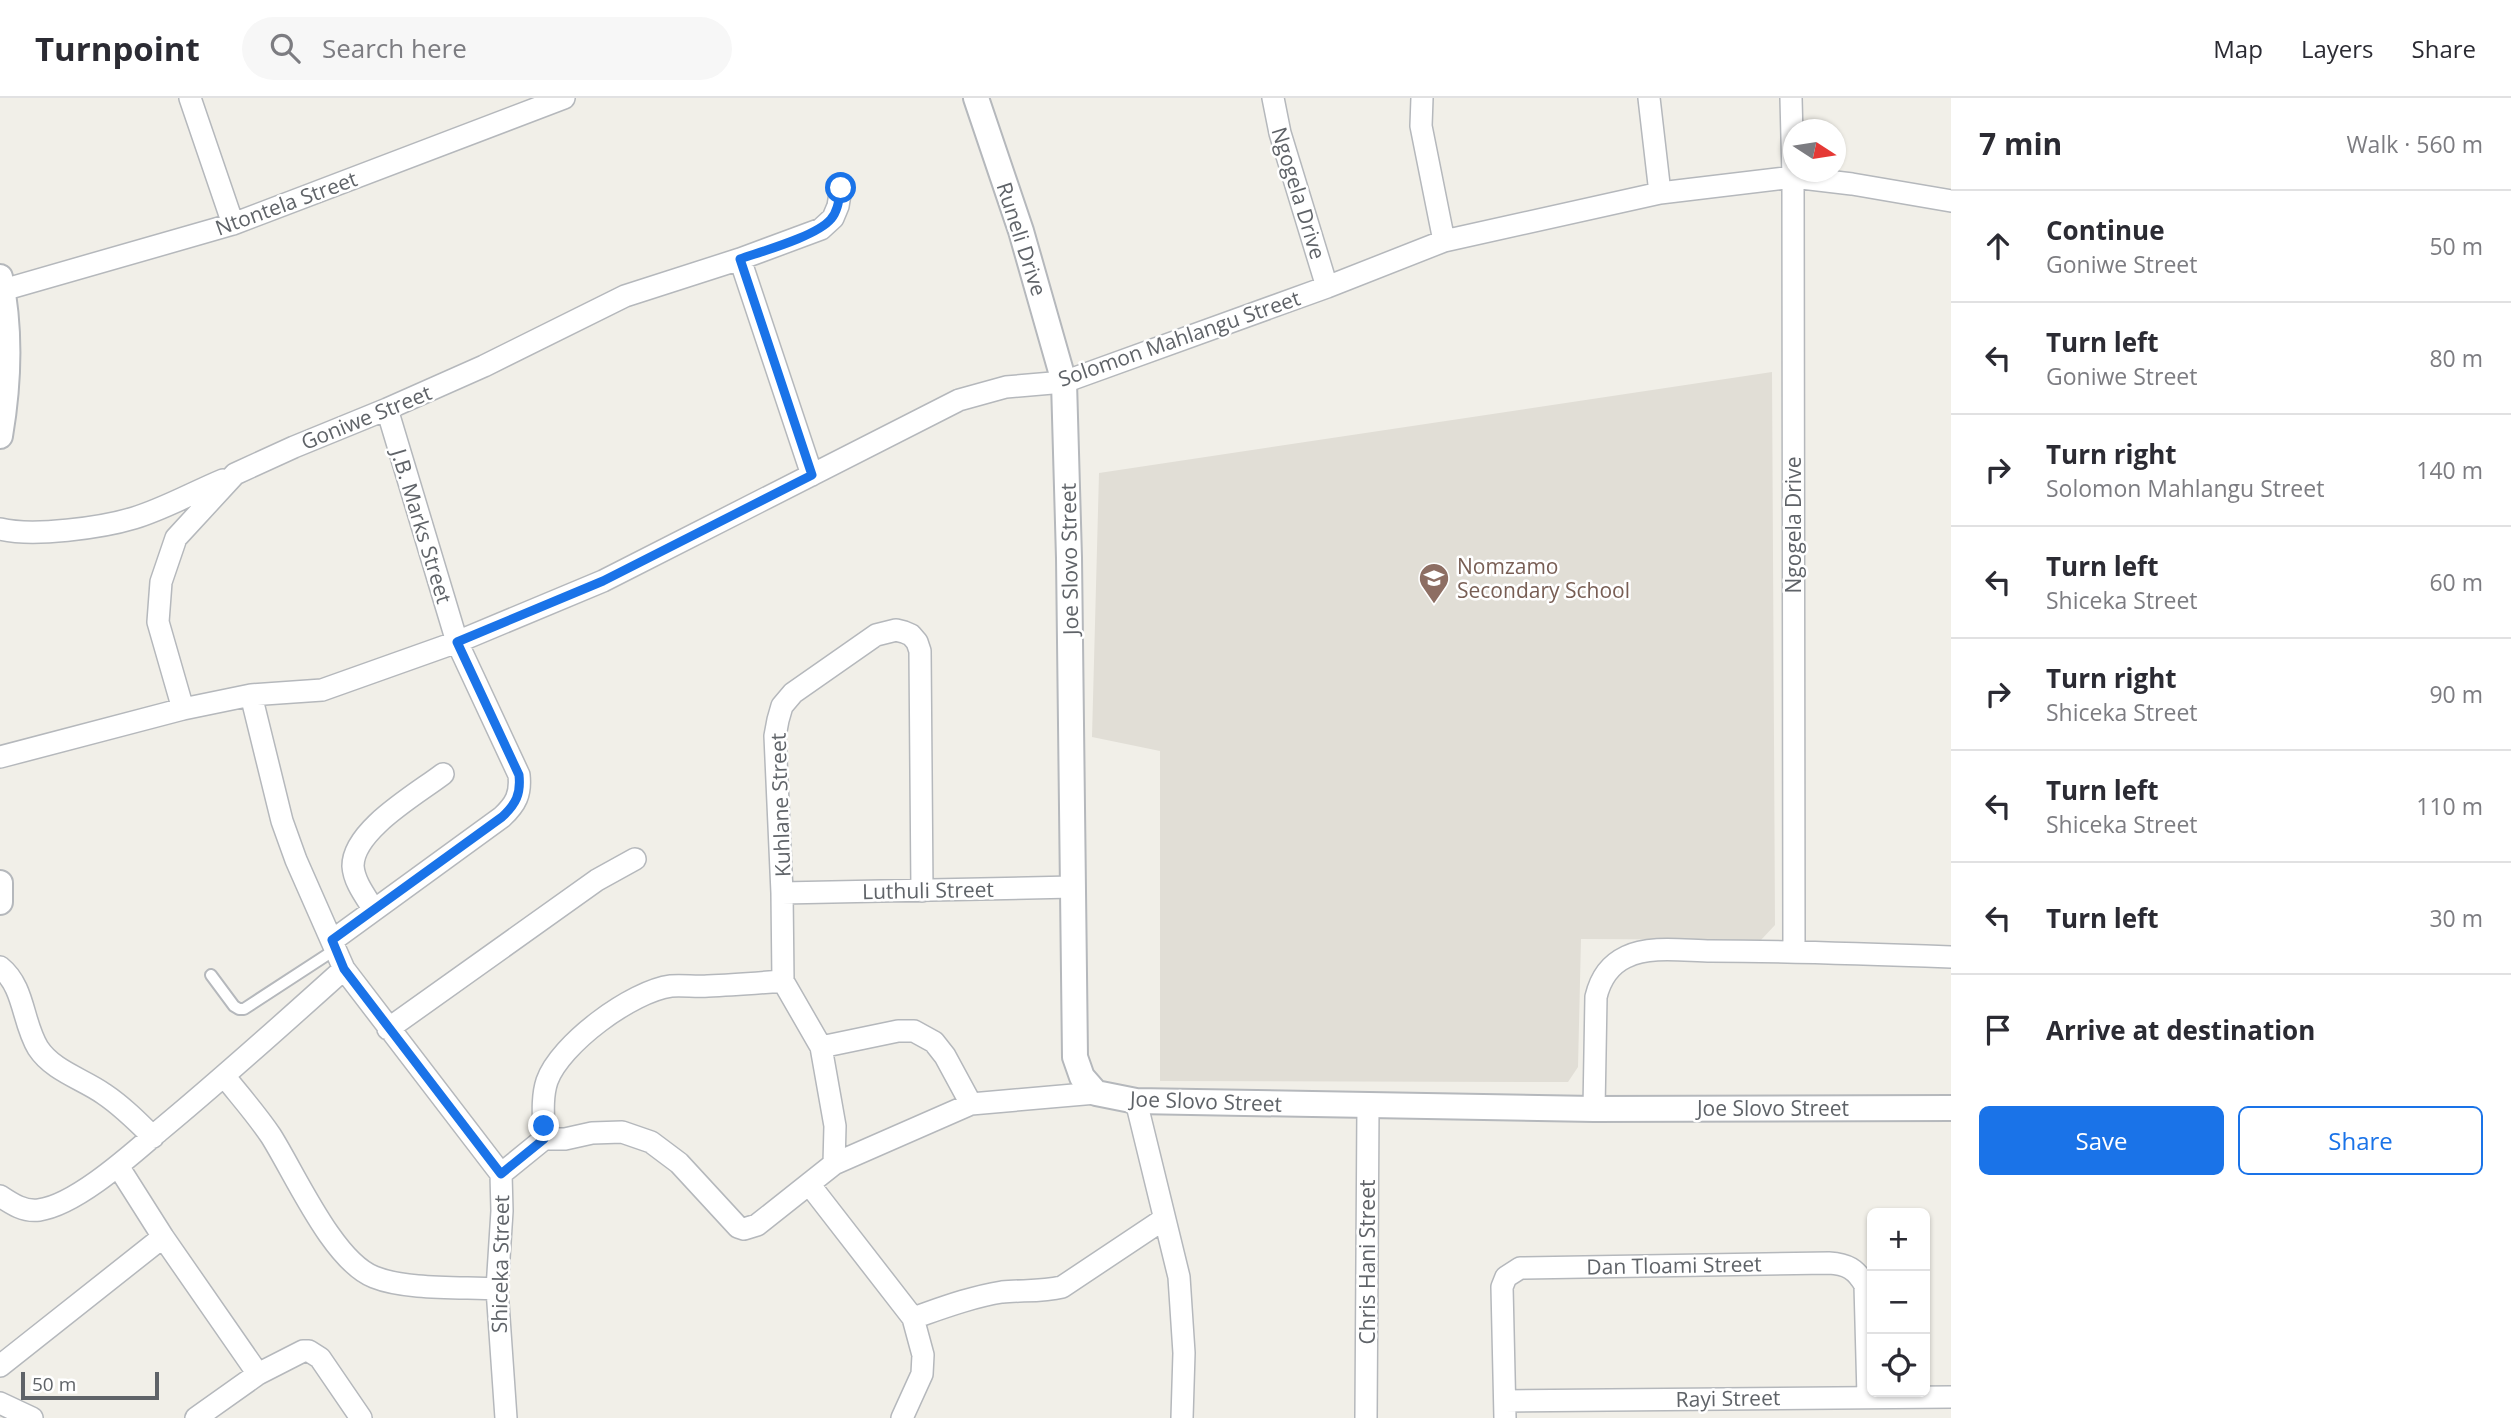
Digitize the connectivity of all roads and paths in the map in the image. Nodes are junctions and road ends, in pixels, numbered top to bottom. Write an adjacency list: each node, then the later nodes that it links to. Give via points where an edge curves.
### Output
1 (190, 98): 16 (street)
2 (564, 98): 8 (street, Ntontela Street)
3 (976, 98): 21 (street, Runeli Drive, via 1021,231)
4 (1273, 98): 20 (street, Ngogela Drive)
5 (1422, 98): 17 (street, via 1421,126)
6 (1649, 98): 14 (street)
7 (1791, 98): 9 (street, Ngogela Drive)
8 (540, 103): 16 (street, Ntontela Street)
9 (1792, 119)
10 (1783, 178): 14 (street, Solomon Mahlangu Street)
11 (1793, 182): 39 (street, Ngogela Drive)
12 (1835, 182): 15 (street, Solomon Mahlangu Street)
13 (841, 188): 18 (street, Goniwe Street, via 833,218 821,229)
14 (1660, 193): 17 (street, Solomon Mahlangu Street)
15 (1951, 201)
16 (233, 224): 19 (street, Ntontela Street)
17 (1444, 241): 20 (street, Solomon Mahlangu Street)
18 (740, 259): 22 (street, Goniwe Street, via 625,296); 25 (street)
19 (1, 284): 23 (street, via 8,381)
20 (1327, 287): 21 (street, Solomon Mahlangu Street)
21 (1064, 382): 25 (street, Solomon Mahlangu Street, via 1006,387 959,400); 34 (street, Joe Slovo Street)
22 (387, 409): 24 (street, Goniwe Street); 27 (street, J.B. Marks Street)
23 (0, 436)
24 (235, 474): 26 (street, via 134,518 36,532); 29 (street, Goniwe Street, via 176,538 161,582 158,622)
25 (812, 475): 27 (street, Solomon Mahlangu Street, via 603,581)
26 (0, 529)
27 (457, 642): 28 (street, Solomon Mahlangu Street, via 322,690); 38 (street, via 519,775 518,798 502,817)
28 (251, 695): 29 (street, Solomon Mahlangu Street); 40 (street, Shiceka Street, via 282,821)
29 (183, 709): 30 (street, Solomon Mahlangu Street)
30 (0, 757)
31 (443, 774): 38 (street, via 380,821 358,846 353,867 356,880)
32 (635, 859): 45 (street, via 597,880)
33 (0, 883): 37 (street)
34 (1073, 887): 35 (street, Luthuli Street); 48 (street, Joe Slovo Street, via 1075,1056)
35 (922, 891): 36 (street, Luthuli Street); 36 (street, Kuhlane Street, via 920,651 911,635 895,630 876,635 793,693 782,706 775,736)
36 (782, 893): 44 (street, Kuhlane Street)
37 (0, 902)
38 (374, 910): 40 (street)
39 (1794, 951): 41 (street); 53 (street, via 1653,951 1627,956 1606,972 1596,998)
40 (337, 953): 43 (lane, via 244,1009 234,1006); 45 (street, Shiceka Street); 47 (street)
41 (1951, 957)
42 (0, 967): 54 (street, via 17,987 40,1051 74,1078 108,1096)
43 (211, 975)
44 (783, 981): 46 (street); 55 (street, via 670,986 606,1017 570,1046 552,1070 544,1098)
45 (388, 1029): 58 (street, Shiceka Street)
46 (821, 1047): 50 (street, via 914,1031 934,1042 946,1056); 56 (street, via 835,1126)
47 (225, 1077): 54 (street); 63 (street, via 271,1136 335,1242 355,1266 396,1284)
48 (1096, 1093): 49 (street, Joe Slovo Street); 50 (street)
49 (1136, 1101): 51 (street, Joe Slovo Street); 61 (street)
50 (971, 1104): 56 (street)
51 (1368, 1106): 53 (street, Joe Slovo Street); 79 (street, Chris Hani Street)
52 (1951, 1108): 53 (street, Joe Slovo Street)
53 (1594, 1109)
54 (153, 1137): 57 (street)
55 (544, 1139): 58 (street); 59 (street, via 622,1132 651,1142 679,1163 744,1229 757,1225)
56 (834, 1164): 59 (street)
57 (118, 1166): 60 (street, via 66,1200 40,1210 27,1210); 62 (street)
58 (501, 1174): 63 (street, Shiceka Street)
59 (809, 1184): 64 (street)
60 (0, 1196)
61 (1164, 1219): 64 (street, via 1062,1287 984,1296); 78 (street, via 1179,1277)
62 (163, 1237): 66 (street); 67 (street)
63 (497, 1289): 76 (street, Shiceka Street)
64 (913, 1318): 77 (street, via 923,1355 922,1374)
65 (1867, 1359): 72 (street, Dan Tloami Street, via 1865,1285 1849,1266 1520,1268 1506,1277 1502,1287)
66 (0, 1366)
67 (258, 1374): 74 (street); 75 (street, via 309,1351 320,1358)
68 (1867, 1396): 72 (street, Rayi Street)
69 (1930, 1397): 70 (street, Rayi Street)
70 (1951, 1397)
71 (3, 1409): 73 (street)
72 (1505, 1410)
73 (32, 1418)
74 (196, 1418)
75 (361, 1418)
76 (506, 1418)
77 (902, 1418)
78 (1182, 1418)
79 (1366, 1418)

